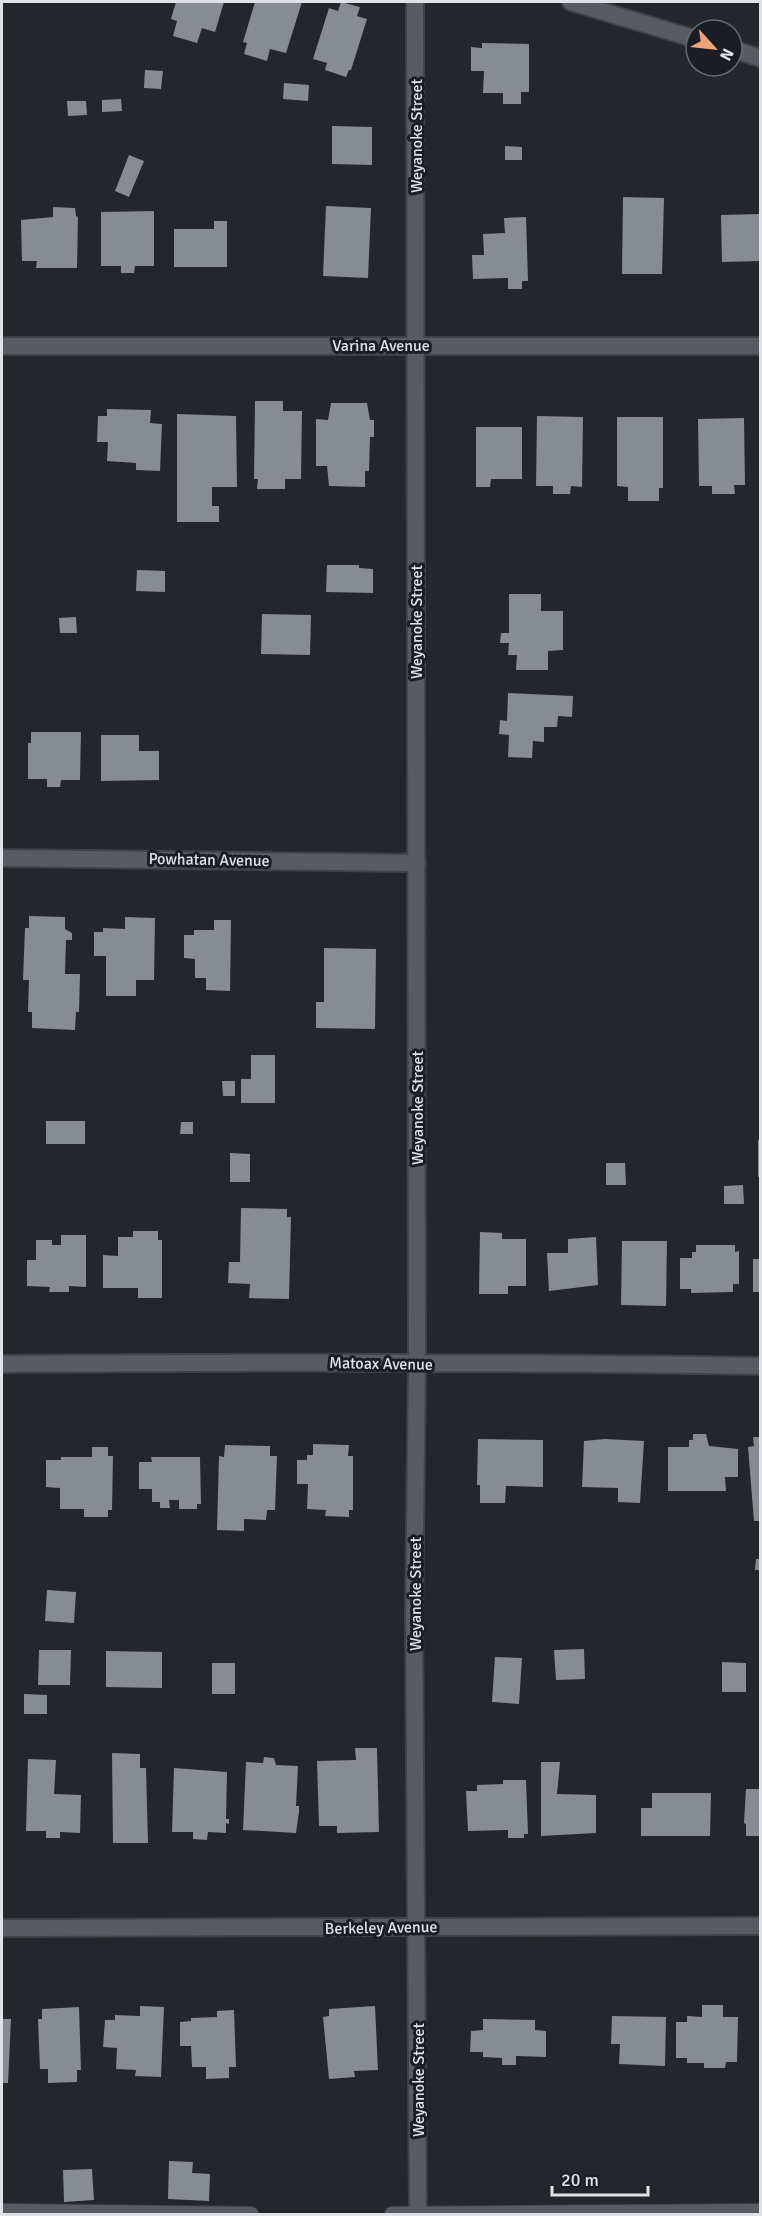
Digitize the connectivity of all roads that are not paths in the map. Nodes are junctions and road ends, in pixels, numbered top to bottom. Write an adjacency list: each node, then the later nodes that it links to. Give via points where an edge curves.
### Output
1 (415, 2): 6 (street, Weyanoke Street)
2 (571, 2): 3 (street)
3 (684, 35)
4 (744, 53): 5 (street)
5 (760, 58)
6 (415, 345): 7 (street, Varina Avenue); 8 (street, Varina Avenue); 10 (street, Weyanoke Street)
7 (2, 346)
8 (760, 346)
9 (2, 858): 10 (street, Powhatan Avenue)
10 (417, 862): 11 (street, Weyanoke Street)
11 (417, 1363): 12 (street, Matoax Avenue); 13 (street, Matoax Avenue); 14 (street, Weyanoke Street)
12 (2, 1364)
13 (760, 1366)
14 (417, 1926): 15 (street, Berkeley Avenue); 16 (street, Berkeley Avenue); 21 (street, Weyanoke Street)
15 (760, 1926)
16 (2, 1928)
17 (2, 2211): 19 (lane)
18 (760, 2211): 21 (lane)
19 (251, 2214)
20 (392, 2214): 21 (lane)
21 (418, 2214)

